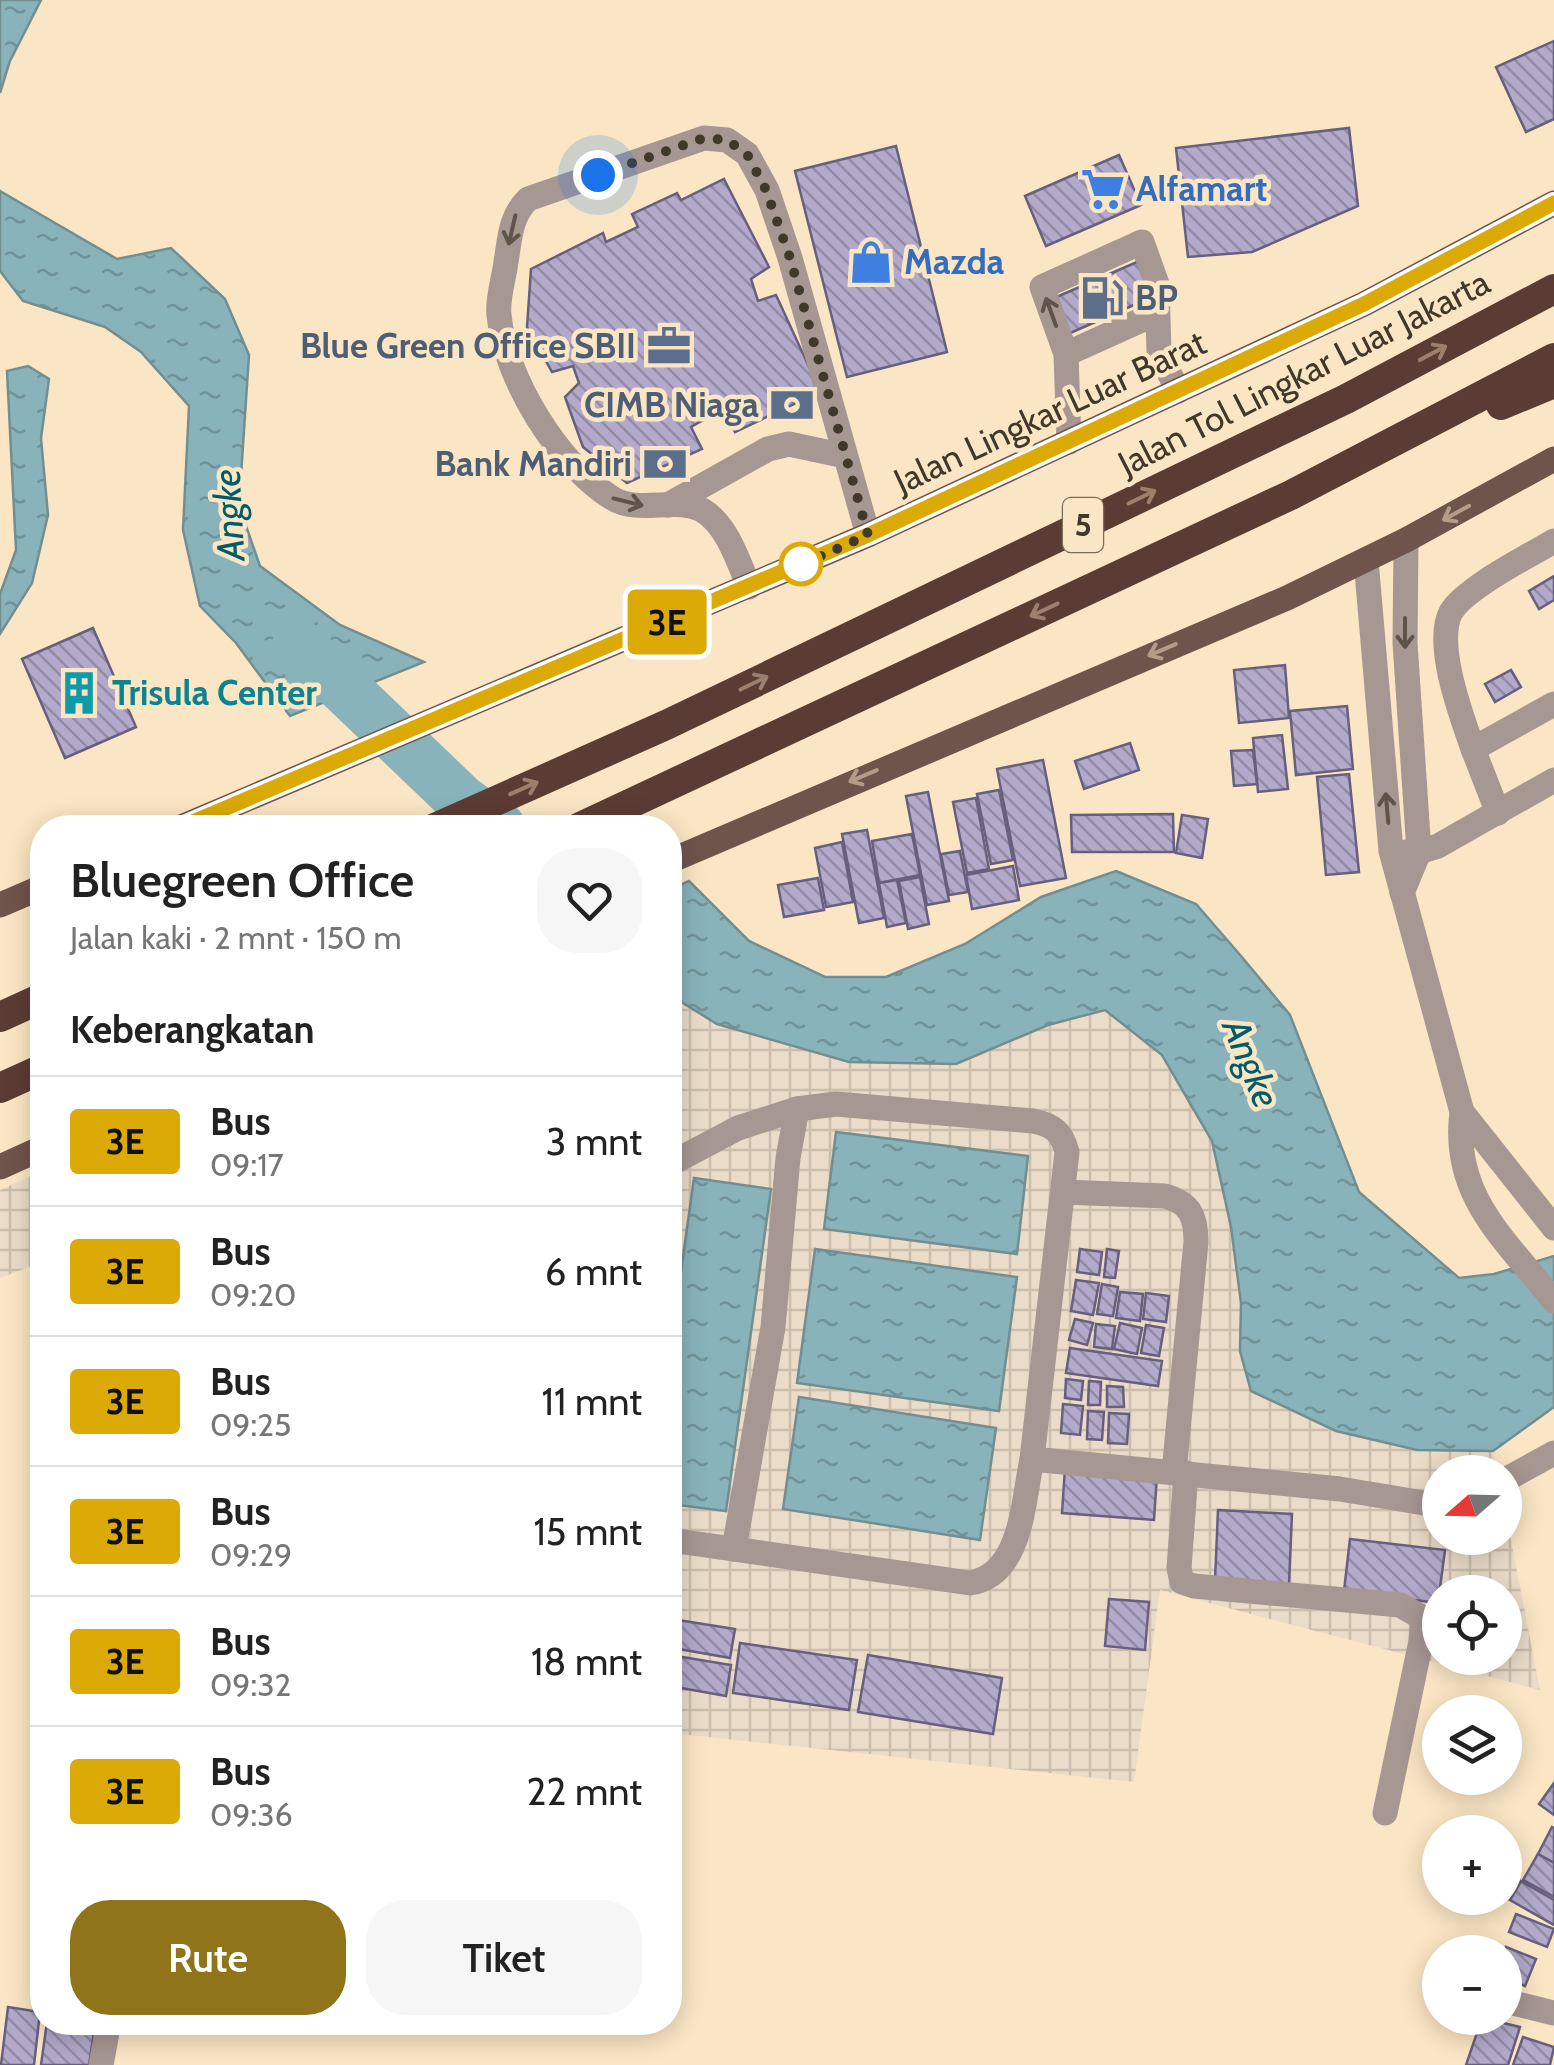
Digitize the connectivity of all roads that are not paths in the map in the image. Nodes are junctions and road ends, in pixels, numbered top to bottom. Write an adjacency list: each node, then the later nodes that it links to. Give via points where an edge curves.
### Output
1 (1554, 204): 7 (main road, Jalan Lingkar Luar Barat)
2 (1554, 290): 23 (highway, Jalan Tol Lingkar Luar Jakarta / 5, one-way to 2, via 1293,425)
3 (1158, 314): 4 (street); 4 (street, one-way to 3, via 1042,287 1142,242 1157,284); 7 (street, via 1158,352)
4 (1066, 354): 8 (street)
5 (1554, 358): 11 (highway, 5)
6 (1554, 383): 11 (highway)
7 (1178, 391): 8 (main road, Jalan Lingkar Luar Barat)
8 (1069, 442): 13 (main road, Jalan Lingkar Luar Barat)
9 (845, 456): 12 (street, via 789,444 768,449); 12 (street, one-way to 12, via 766,190 747,154 727,140 704,138 528,199 512,224 498,313 526,398 579,475 616,502); 13 (street)
10 (1554, 459): 14 (main road, one-way to 14)
11 (1291, 495): 24 (highway, 5, one-way to 24)
12 (668, 505): 17 (street, via 700,509 716,522)
13 (868, 535): 17 (main road, Jalan Lingkar Luar Barat)
14 (1406, 540): 16 (main road); 26 (street, one-way to 26, via 1405,642)
15 (1554, 541): 19 (street, via 1482,584 1452,612 1446,646)
16 (1366, 560): 25 (street, one-way to 16); 27 (main road, one-way to 27)
17 (749, 587): 22 (main road, Jalan Lingkar Luar Barat)
18 (1554, 704): 19 (street)
19 (1473, 749): 21 (street)
20 (1554, 780): 21 (street)
21 (1498, 813): 26 (street)
22 (209, 815)
23 (463, 815)
24 (606, 815)
25 (1390, 851): 26 (street); 29 (street)
26 (1419, 852): 29 (street)
27 (682, 855)
28 (30, 892): 30 (main road)
29 (1402, 893): 36 (street)
30 (0, 905)
31 (30, 1003): 32 (highway)
32 (0, 1017)
33 (30, 1074): 34 (highway)
34 (0, 1088)
35 (798, 1109): 38 (street, via 738,1128); 40 (street, via 836,1104 1047,1124 1063,1139); 49 (street, via 773,1327)
36 (1462, 1112): 41 (street); 42 (street, via 1465,1178)
37 (30, 1153): 39 (main road)
38 (682, 1158)
39 (0, 1167)
40 (1063, 1192): 44 (street); 46 (street, via 1165,1196 1193,1216)
41 (1554, 1228)
42 (1554, 1302)
43 (1554, 1453): 45 (street)
44 (1032, 1458): 46 (street); 49 (street, via 1014,1541 1001,1569 987,1580 970,1583)
45 (1522, 1471)
46 (1180, 1472): 47 (street); 50 (street, via 1182,1582 1400,1605 1423,1618)
47 (1422, 1503)
48 (682, 1542): 49 (street)
49 (734, 1549)
50 (1385, 1813)
51 (1522, 2005): 52 (street)
52 (1554, 2013)
53 (107, 2035): 54 (street)
54 (101, 2065)

